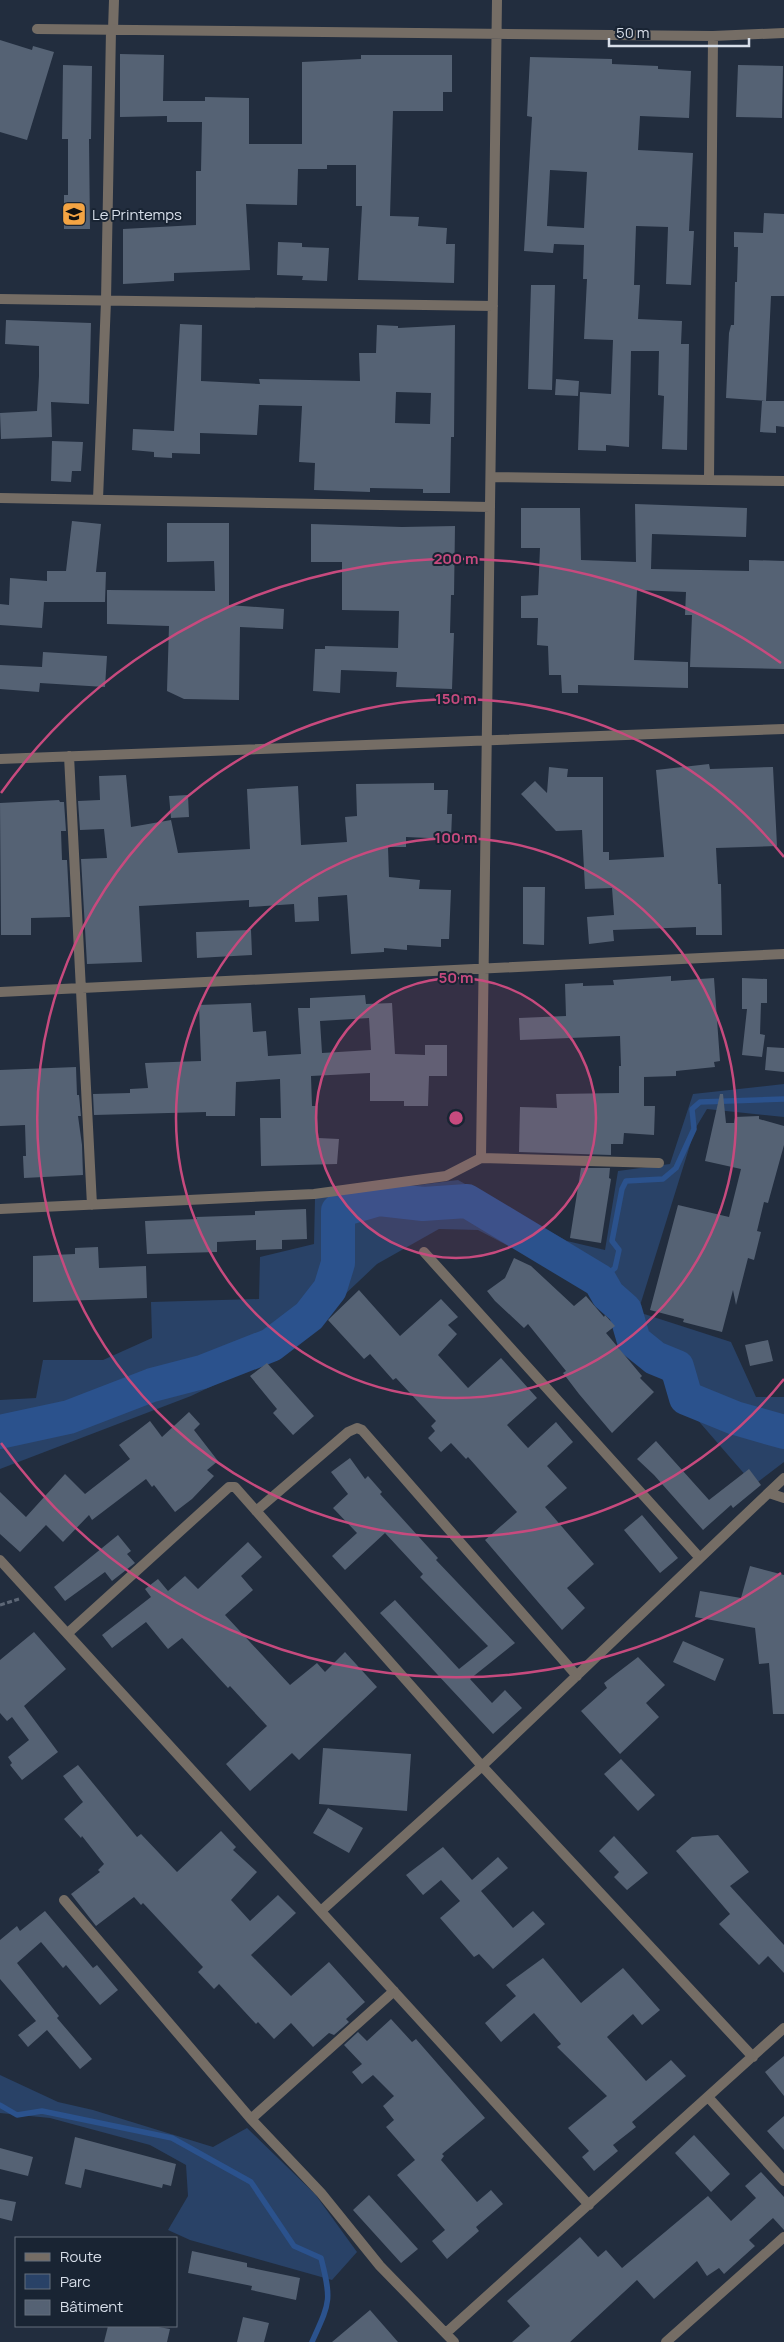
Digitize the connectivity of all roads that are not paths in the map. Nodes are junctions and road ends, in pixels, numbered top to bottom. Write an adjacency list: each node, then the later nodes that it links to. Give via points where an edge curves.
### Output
1 (114, 0): 4 (street)
2 (497, 0): 6 (street)
3 (37, 30): 4 (street)
4 (112, 30): 6 (street); 9 (street)
5 (784, 33): 7 (street)
6 (496, 34): 7 (street); 10 (street)
7 (713, 36): 12 (street)
8 (0, 299): 9 (street)
9 (106, 301): 10 (street); 15 (street)
10 (493, 306): 11 (street)
11 (491, 477): 12 (street); 16 (street)
12 (709, 480): 13 (street)
13 (784, 481)
14 (0, 498): 15 (street)
15 (98, 499): 16 (street)
16 (490, 507): 18 (street)
17 (784, 729): 18 (street)
18 (487, 741): 19 (street); 22 (street)
19 (69, 756): 20 (street); 23 (street)
20 (0, 759)
21 (784, 954): 22 (street)
22 (484, 969): 23 (street); 25 (street)
23 (81, 988): 24 (street); 27 (street)
24 (0, 992)
25 (481, 1158): 26 (street); 27 (street, via 446,1176 314,1194)
26 (660, 1163)
27 (92, 1205): 28 (street)
28 (0, 1209)
29 (424, 1252): 34 (street)
30 (784, 1478): 31 (street)
31 (769, 1493): 32 (street); 34 (street)
32 (784, 1498)
33 (256, 1511): 36 (street, via 235,1487 229,1487); 37 (street, via 348,1432 356,1428 362,1430); 38 (street)
34 (699, 1557): 37 (street)
35 (0, 1560): 36 (street)
36 (68, 1633): 40 (street)
37 (577, 1676): 38 (street)
38 (482, 1766): 40 (street); 43 (street)
39 (64, 1900): 45 (street)
40 (321, 1911): 41 (street)
41 (394, 1991): 45 (street); 47 (street)
42 (784, 2028): 43 (street)
43 (753, 2057): 44 (street)
44 (708, 2097): 46 (street); 47 (street)
45 (251, 2119): 49 (street, via 321,2193 380,2266)
46 (784, 2181)
47 (589, 2205): 49 (street)
48 (784, 2237): 51 (street)
49 (446, 2333): 50 (street)
50 (454, 2342)
51 (667, 2342)

